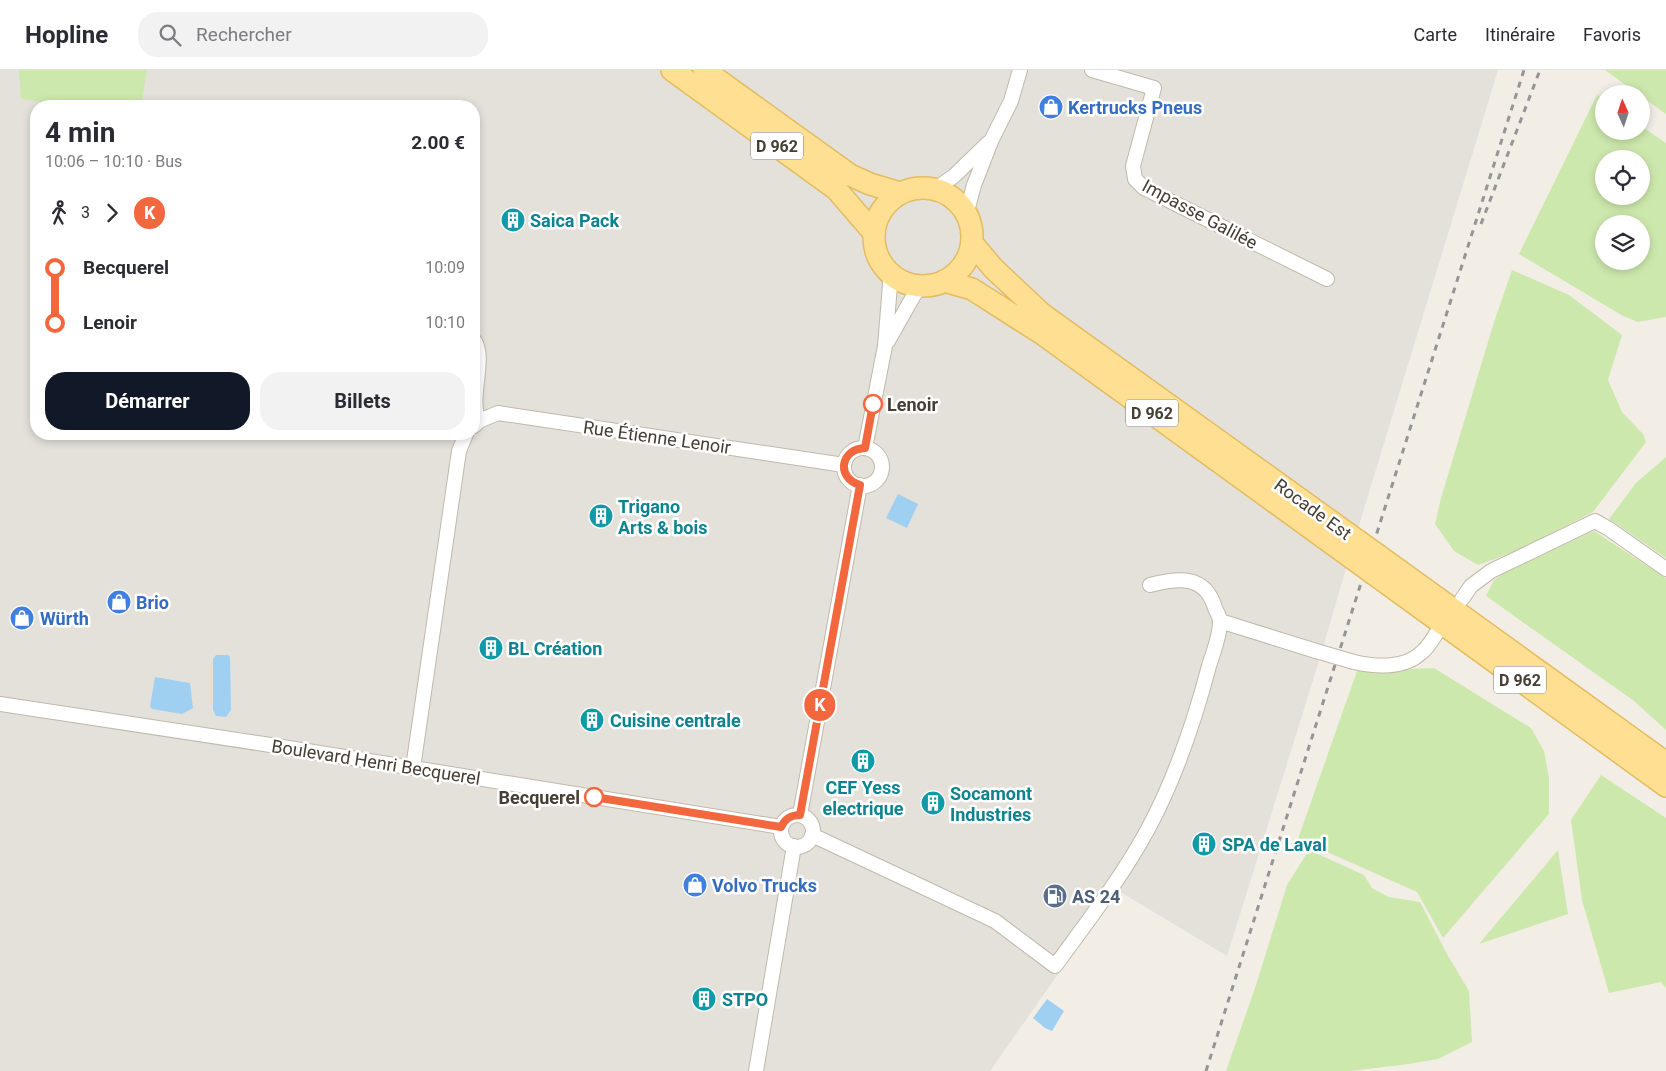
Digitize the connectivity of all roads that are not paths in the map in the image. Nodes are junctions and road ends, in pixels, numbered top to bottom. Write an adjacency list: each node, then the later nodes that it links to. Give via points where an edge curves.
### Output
1 (672, 70): 9 (main road, D 962, via 836,189)
2 (704, 70): 7 (main road, D 962, via 850,175)
3 (1020, 70): 5 (street, via 1011,100)
4 (1092, 70): 12 (street, Impasse Galilée, via 1154,88 1133,166 1135,179 1144,188)
5 (992, 140): 6 (street); 8 (street)
6 (934, 190): 7 (main road, via 913,189); 8 (main road, via 953,198)
7 (900, 193): 9 (main road, via 887,203 878,217)
8 (966, 215): 10 (main road, via 971,226)
9 (874, 233): 11 (main road, via 880,262)
10 (972, 243): 13 (main road, via 958,272); 21 (main road, Rocade Est / D 962, via 992,268 1042,314)
11 (890, 273): 14 (main road, via 902,282); 15 (street)
12 (1327, 279)
13 (944, 281): 14 (main road); 21 (main road, D 962, via 972,289 1044,335)
14 (921, 286): 15 (street)
15 (885, 346): 18 (street)
16 (480, 421): 19 (street, Rue Étienne Lenoir, via 498,413)
17 (464, 440): 30 (street, via 459,451)
18 (865, 448): 19 (street, via 854,450); 20 (street, via 879,457 882,469 872,484)
19 (844, 465): 20 (street, via 846,476)
20 (860, 485): 32 (street)
21 (1355, 550): 22 (main road, Rocade Est / D 962, bridge)
22 (1377, 565): 29 (main road, Rocade Est / D 962); 31 (main road, Rocade Est / D 962)
23 (1666, 569): 25 (street, via 1595,521 1491,571 1471,586)
24 (1150, 585): 26 (street, via 1184,579 1197,584 1209,593)
25 (1462, 599)
26 (1220, 621): 27 (street, bridge, via 1354,662 1378,666 1408,662 1422,654); 34 (street, via 1195,720 1173,780 1114,885 1055,966 995,921)
27 (1438, 631)
28 (0, 704): 30 (street, Boulevard Henri Becquerel)
29 (1666, 763)
30 (413, 768): 33 (street, Boulevard Henri Becquerel)
31 (1666, 786)
32 (800, 815): 33 (street, via 786,819); 34 (street, via 812,824)
33 (781, 827): 35 (street, via 782,837)
34 (812, 835): 35 (street, via 803,845)
35 (794, 846): 36 (street)
36 (756, 1071)

